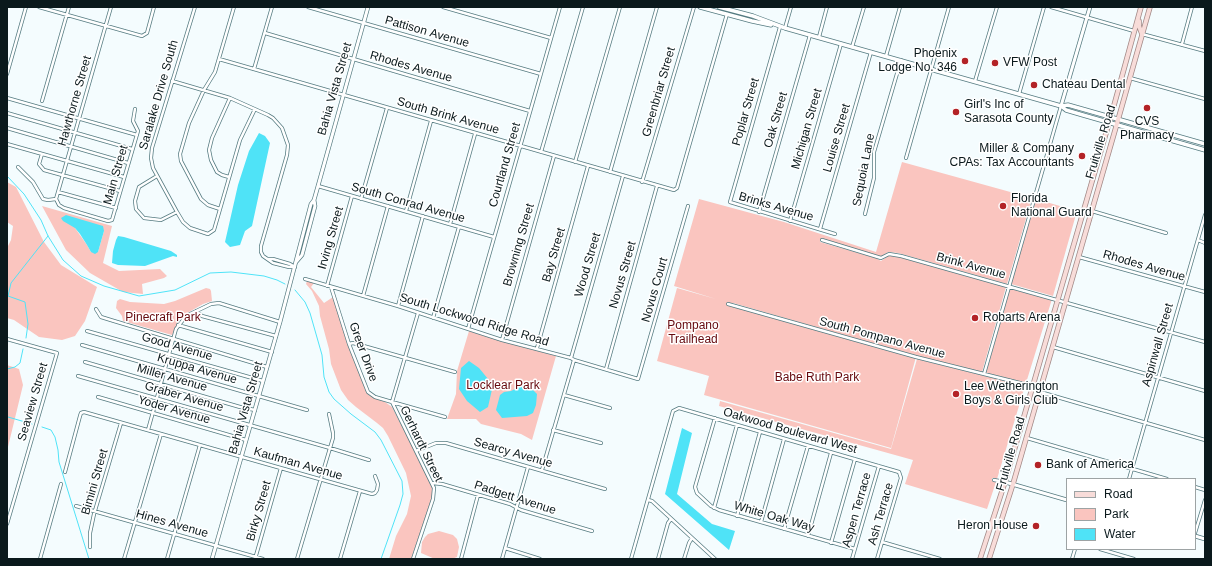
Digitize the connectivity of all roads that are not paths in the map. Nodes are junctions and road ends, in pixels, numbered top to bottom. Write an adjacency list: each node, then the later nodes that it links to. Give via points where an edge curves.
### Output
1 (26, 7): 56 (street)
2 (39, 7): 33 (street)
3 (69, 7): 33 (street)
4 (111, 7): 36 (street, Hawthorne Street)
5 (154, 7): 36 (street, via 147,33 143,36)
6 (195, 7): 59 (street, Saralake Drive South)
7 (234, 7): 51 (street)
8 (272, 7): 40 (street)
9 (308, 7): 35 (street, Pattison Avenue)
10 (368, 7): 35 (street, Bahia Vista Street)
11 (442, 7): 44 (street)
12 (560, 7): 44 (street, Courtland Street)
13 (583, 7): 90 (street)
14 (620, 7): 95 (street)
15 (657, 7): 99 (street)
16 (694, 7): 105 (street, Greenbriar Street)
17 (700, 7): 31 (main road)
18 (719, 7): 37 (main road, via 753,16)
19 (791, 7): 38 (street)
20 (827, 7): 43 (street)
21 (864, 7): 47 (street)
22 (900, 7): 50 (street)
23 (949, 7): 54 (street)
24 (996, 7): 60 (street)
25 (1044, 7): 62 (street)
26 (1051, 7): 34 (street)
27 (1090, 7): 34 (street)
28 (1141, 7): 32 (main road, Fruitville Road)
29 (1150, 7): 42 (main road, Fruitville Road)
30 (1192, 7): 46 (street)
31 (727, 14): 37 (main road); 107 (street, South Brink Avenue, via 677,188 672,190)
32 (1139, 14): 39 (main road, Fruitville Road); 42 (main road)
33 (66, 15): 36 (street); 67 (street)
34 (1087, 17): 39 (street); 68 (street)
35 (363, 23): 52 (street, Bahia Vista Street); 57 (street, Pattison Avenue)
36 (106, 26): 75 (street, Hawthorne Street)
37 (780, 27): 38 (main road); 113 (street, Poplar Street)
38 (785, 28): 41 (main road)
39 (1134, 31): 74 (main road, Fruitville Road)
40 (264, 33): 52 (street, Rhodes Avenue); 55 (street)
41 (810, 34): 43 (main road); 121 (street, Oak Street)
42 (1142, 34): 46 (street); 58 (main road, Fruitville Road)
43 (819, 37): 45 (main road)
44 (551, 38): 57 (street, Courtland Street)
45 (841, 43): 47 (main road); 125 (street, Michigan Street)
46 (1182, 44): 48 (street)
47 (852, 46): 49 (main road)
48 (1205, 51)
49 (871, 52): 50 (main road); 128 (street, Louise Street)
50 (886, 56): 53 (main road)
51 (219, 59): 55 (street, South Brink Avenue); 61 (street, via 213,76)
52 (353, 59): 63 (street, Bahia Vista Street); 72 (street, Rhodes Avenue)
53 (901, 60): 54 (main road); 122 (street, Sequoia Lane, via 874,152 874,178)
54 (932, 69): 60 (main road); 93 (street)
55 (254, 70): 63 (street, South Brink Avenue)
56 (7, 74)
57 (541, 74): 72 (street, Courtland Street)
58 (1130, 78): 66 (street); 76 (main road, Fruitville Road)
59 (172, 81): 61 (street); 101 (street, Saralake Drive South, via 151,154 152,166)
60 (975, 82): 62 (main road)
61 (204, 90): 65 (street); 117 (street, via 187,128 180,158 202,199 206,204)
62 (1019, 94): 68 (main road)
63 (342, 95): 69 (street, South Brink Avenue); 106 (street, Bahia Vista Street)
64 (7, 98): 75 (street)
65 (230, 98): 71 (street); 104 (street, via 209,150 217,172)
66 (1205, 99)
67 (42, 101)
68 (1061, 106): 74 (main road, via 1068,105); 78 (main road, via 1066,110); 139 (street)
69 (387, 108): 77 (street, South Brink Avenue); 112 (street, Irving Street)
70 (135, 109): 83 (street, via 133,118)
71 (255, 109): 104 (street, via 240,140); 136 (street, via 271,116 278,123 288,144 261,246 262,254 272,262)
72 (530, 111): 86 (street, Courtland Street)
73 (7, 113): 81 (street)
74 (1110, 117): 76 (main road); 78 (main road, Fruitville Road)
75 (79, 119): 81 (street, Hawthorne Street); 83 (street)
76 (1118, 120): 79 (main road, Fruitville Road); 85 (main road)
77 (431, 121): 82 (street, South Brink Avenue); 118 (street)
78 (1109, 123): 79 (main road); 143 (main road, Fruitville Road)
79 (1117, 125): 89 (main road); 119 (main road, Fruitville Road)
80 (7, 128): 87 (street)
81 (75, 133): 87 (street, Hawthorne Street); 88 (street)
82 (475, 134): 86 (street, South Brink Avenue); 126 (street)
83 (136, 135): 88 (street, Main Street)
84 (7, 144): 91 (street)
85 (1205, 144)
86 (520, 146): 90 (street, South Brink Avenue); 131 (street, Courtland Street)
87 (71, 147): 94 (street, Hawthorne Street); 96 (street)
88 (132, 149): 96 (street, Main Street)
89 (1205, 150)
90 (540, 152): 92 (street, South Brink Avenue)
91 (42, 154): 94 (street); 100 (street, via 39,162 42,169)
92 (554, 156): 95 (street, South Brink Avenue); 159 (street, Browning Street)
93 (906, 158)
94 (67, 161): 100 (street, Hawthorne Street); 103 (street)
95 (575, 162): 97 (street, South Brink Avenue)
96 (128, 163): 103 (street, Main Street)
97 (588, 166): 99 (street, South Brink Avenue); 164 (street, Bay Street)
98 (18, 167): 111 (street, via 43,199)
99 (610, 172): 102 (street, South Brink Avenue)
100 (63, 176): 108 (street, Hawthorne Street); 109 (street)
101 (157, 176): 120 (street, Saralake Drive South); 120 (street, via 139,187 135,201 136,209 144,218 161,220)
102 (623, 176): 105 (street, South Brink Avenue); 168 (street, Wood Street)
103 (124, 177): 109 (street, Main Street)
104 (229, 177): 117 (street)
105 (642, 182): 107 (street, South Brink Avenue)
106 (318, 186): 110 (street, South Conrad Avenue); 136 (street, Bahia Vista Street)
107 (657, 186): 172 (street, Novus Street)
108 (58, 192): 111 (street, Hawthorne Street); 116 (street)
109 (120, 192): 116 (street, Main Street)
110 (352, 196): 112 (street, South Conrad Avenue); 138 (street, Irving Street)
111 (56, 199): 116 (street, Main Street, via 64,208 108,221 112,220)
112 (361, 199): 114 (street, South Conrad Avenue)
113 (730, 202): 121 (street, Brinks Avenue)
114 (388, 206): 118 (street, South Conrad Avenue); 142 (street)
115 (688, 206): 177 (street, Novus Court)
116 (116, 208)
117 (220, 209): 120 (street, Saralake Drive South, via 214,230 206,234 190,228)
118 (406, 211): 124 (street, South Conrad Avenue)
119 (1092, 211): 129 (street); 135 (main road, Fruitville Road)
120 (177, 212)
121 (759, 212): 125 (street, Brinks Avenue)
122 (864, 214)
123 (1205, 215): 133 (street, Aspinwall Street)
124 (423, 216): 126 (street, South Conrad Avenue); 146 (street)
125 (790, 221): 128 (street, Brinks Avenue)
126 (450, 224): 127 (street, South Conrad Avenue)
127 (459, 227): 131 (street, South Conrad Avenue); 150 (street)
128 (820, 229): 130 (street)
129 (1166, 233)
130 (835, 234)
131 (494, 237): 153 (street, Courtland Street)
132 (822, 240): 139 (street, Brink Avenue, via 881,258 889,254 897,255)
133 (1198, 240): 134 (street); 140 (street, Aspinwall Street)
134 (1205, 242)
135 (1078, 256): 140 (street, Rhodes Avenue); 144 (main road, Fruitville Road)
136 (295, 267): 151 (street, Bahia Vista Street)
137 (305, 279): 138 (street, South Lockwood Ridge Road)
138 (329, 286): 142 (street, South Lockwood Ridge Road); 161 (street, Greer Drive)
139 (1009, 286): 143 (street, Brink Avenue); 174 (street)
140 (1184, 286): 141 (street, Rhodes Avenue); 155 (street, Aspinwall Street)
141 (1205, 292)
142 (363, 296): 146 (street, South Lockwood Ridge Road)
143 (1057, 299): 144 (street, Brink Avenue); 180 (main road, Fruitville Road)
144 (1065, 302): 155 (street, Brink Avenue); 163 (main road, Fruitville Road)
145 (728, 304): 174 (street, South Pompano Avenue, via 916,358)
146 (398, 306): 149 (street, South Lockwood Ridge Road)
147 (96, 309): 158 (street, via 101,317)
148 (196, 311): 151 (street, via 211,304 222,304); 152 (street, via 186,316); 156 (street, via 202,316)
149 (418, 313): 150 (street, South Lockwood Ridge Road); 167 (street, Gerhardt Street)
150 (433, 318): 153 (street, South Lockwood Ridge Road)
151 (280, 322): 156 (street, Bahia Vista Street)
152 (178, 325): 158 (street); 165 (street)
153 (468, 329): 159 (street, South Lockwood Ridge Road)
154 (87, 331): 166 (street, Good Avenue)
155 (1171, 332): 160 (street, Brink Avenue); 176 (street, Aspinwall Street)
156 (276, 336): 165 (street, Bahia Vista Street)
157 (7, 339): 246 (street, Seaview Street, via 57,353)
158 (173, 339): 166 (street); 170 (street)
159 (502, 340): 164 (street, South Lockwood Ridge Road)
160 (1205, 342)
161 (349, 344): 167 (street); 187 (street, Greer Drive, via 368,392)
162 (82, 345): 171 (street, Kruppa Avenue)
163 (1052, 347): 176 (street); 182 (main road, Fruitville Road)
164 (537, 348): 168 (street, South Lockwood Ridge Road)
165 (272, 352): 170 (street, Bahia Vista Street)
166 (169, 354): 171 (street); 178 (street, Good Avenue)
167 (405, 357): 173 (street); 187 (street, Gerhardt Street)
168 (573, 359): 172 (street, South Lockwood Ridge Road); 183 (street, Wood Street)
169 (85, 362): 179 (street, Miller Avenue)
170 (268, 367): 178 (street, Bahia Vista Street)
171 (165, 369): 179 (street); 184 (street, Kruppa Avenue)
172 (606, 369): 177 (street, South Lockwood Ridge Road)
173 (455, 372)
174 (984, 374): 180 (street, South Pompano Avenue)
175 (78, 376): 186 (street, Graber Avenue)
176 (1158, 378): 181 (street); 196 (street, Aspinwall Street)
177 (638, 379)
178 (263, 381): 184 (street, Bahia Vista Street)
179 (160, 384): 186 (street); 189 (street, Miller Avenue)
180 (1033, 386): 228 (main road, Fruitville Road)
181 (1205, 391)
182 (1039, 392): 196 (street); 203 (main road, Fruitville Road)
183 (564, 395): 188 (street); 200 (street, Wood Street)
184 (259, 396): 189 (street, Bahia Vista Street); 190 (street, Kruppa Avenue)
185 (98, 397): 191 (street, Yoder Avenue)
186 (156, 399): 191 (street); 198 (street, Graber Avenue)
187 (392, 402): 193 (street, Greer Drive); 211 (street, Gerhardt Street)
188 (610, 408)
189 (255, 410): 198 (street, Bahia Vista Street)
190 (307, 410)
191 (152, 413): 199 (street); 205 (street, Yoder Avenue)
192 (329, 414): 210 (street, via 333,433)
193 (445, 417)
194 (715, 418): 197 (street, Oakwood Boulevard West); 235 (street, Oakwood Boulevard West, via 680,408 675,409); 240 (street, White Oak Way, via 695,487 697,494)
195 (121, 423): 199 (street, Kaufman Avenue); 221 (street, Kaufman Avenue, via 82,412); 241 (street, Bimini Street)
196 (1145, 423): 206 (street); 219 (street, Aspinwall Street)
197 (737, 425): 201 (street, Oakwood Boulevard West); 240 (street)
198 (250, 426): 205 (street, Bahia Vista Street); 210 (street, Graber Avenue)
199 (148, 430): 202 (street, Kaufman Avenue)
200 (554, 430): 207 (street); 220 (street, Wood Street)
201 (760, 432): 204 (street, Oakwood Boulevard West); 242 (street)
202 (161, 434): 208 (street, Kaufman Avenue); 244 (street)
203 (1026, 438): 219 (street); 231 (main road, Fruitville Road)
204 (784, 439): 209 (street, Oakwood Boulevard West); 245 (street)
205 (246, 440): 213 (street, Bahia Vista Street)
206 (1205, 440)
207 (600, 443)
208 (200, 445): 213 (street, Kaufman Avenue); 250 (street)
209 (808, 446): 212 (street, Oakwood Boulevard West); 247 (street)
210 (330, 448): 215 (street, Graber Avenue); 226 (street)
211 (416, 451): 217 (street, Searcy Avenue, via 434,443 444,442); 229 (street, Gerhardt Street)
212 (831, 452): 214 (street, Oakwood Boulevard West); 251 (street)
213 (241, 457): 218 (street, Kaufman Avenue); 255 (street, Bahia Vista Street)
214 (855, 459): 216 (street, Oakwood Boulevard West); 254 (street)
215 (369, 460)
216 (879, 466): 222 (street, Oakwood Boulevard West); 258 (street, Aspen Terrace)
217 (528, 467): 220 (street, Searcy Avenue); 239 (street)
218 (281, 468): 226 (street, Kaufman Avenue); 260 (street, Birky Street)
219 (1132, 469): 224 (street, Aspinwall Street); 225 (street)
220 (542, 470): 232 (street, Searcy Avenue)
221 (65, 472)
222 (900, 473): 253 (street, Ash Terrace, via 901,478)
223 (375, 476): 233 (street, Kaufman Avenue, via 378,484 375,493)
224 (1129, 478)
225 (1164, 478)
226 (320, 479): 233 (street, Kaufman Avenue); 267 (street)
227 (994, 480): 228 (street)
228 (1005, 482): 231 (street); 280 (main road, Fruitville Road)
229 (432, 483): 234 (street, Padgett Avenue); 269 (street, Gerhardt Street, via 433,499)
230 (61, 484): 262 (street)
231 (1013, 484): 236 (street); 281 (main road, Fruitville Road)
232 (605, 489)
233 (360, 491): 268 (street)
234 (478, 495): 239 (street, Padgett Avenue); 270 (street)
235 (648, 500): 243 (street); 273 (street)
236 (1066, 500)
237 (1205, 500): 248 (street)
238 (76, 506): 241 (street, Hines Avenue)
239 (516, 508): 249 (street, Padgett Avenue); 257 (street)
240 (714, 508): 242 (street, White Oak Way)
241 (96, 511): 244 (street, Hines Avenue); 256 (street, Bimini Street, via 90,533)
242 (737, 516): 245 (street, White Oak Way)
243 (671, 519): 252 (street); 274 (street)
244 (135, 522): 250 (street, Hines Avenue); 263 (street)
245 (761, 522): 247 (street, White Oak Way)
246 (7, 524)
247 (784, 529): 251 (street, White Oak Way)
248 (1196, 530)
249 (592, 531)
250 (174, 534): 255 (street, Hines Avenue); 264 (street)
251 (808, 536): 254 (street, White Oak Way)
252 (692, 538): 275 (street); 276 (street)
253 (882, 542): 278 (street, Ash Terrace); 279 (street)
254 (831, 543): 258 (street, White Oak Way)
255 (216, 546): 260 (street, Hines Avenue); 265 (street, Bahia Vista Street)
256 (90, 547)
257 (505, 548): 271 (street); 272 (street)
258 (855, 549): 261 (street, Aspen Terrace)
259 (1103, 550): 282 (street)
260 (255, 558): 266 (street, Hines Avenue)
261 (852, 558): 277 (street)
262 (40, 559)
263 (124, 559)
264 (167, 559)
265 (212, 559)
266 (264, 559)
267 (297, 559)
268 (340, 559)
269 (413, 559)
270 (461, 559)
271 (502, 559)
272 (540, 559)
273 (631, 559)
274 (658, 559)
275 (684, 559)
276 (715, 559)
277 (856, 559)
278 (877, 559)
279 (940, 559)
280 (980, 559)
281 (989, 559)
282 (1134, 559)

